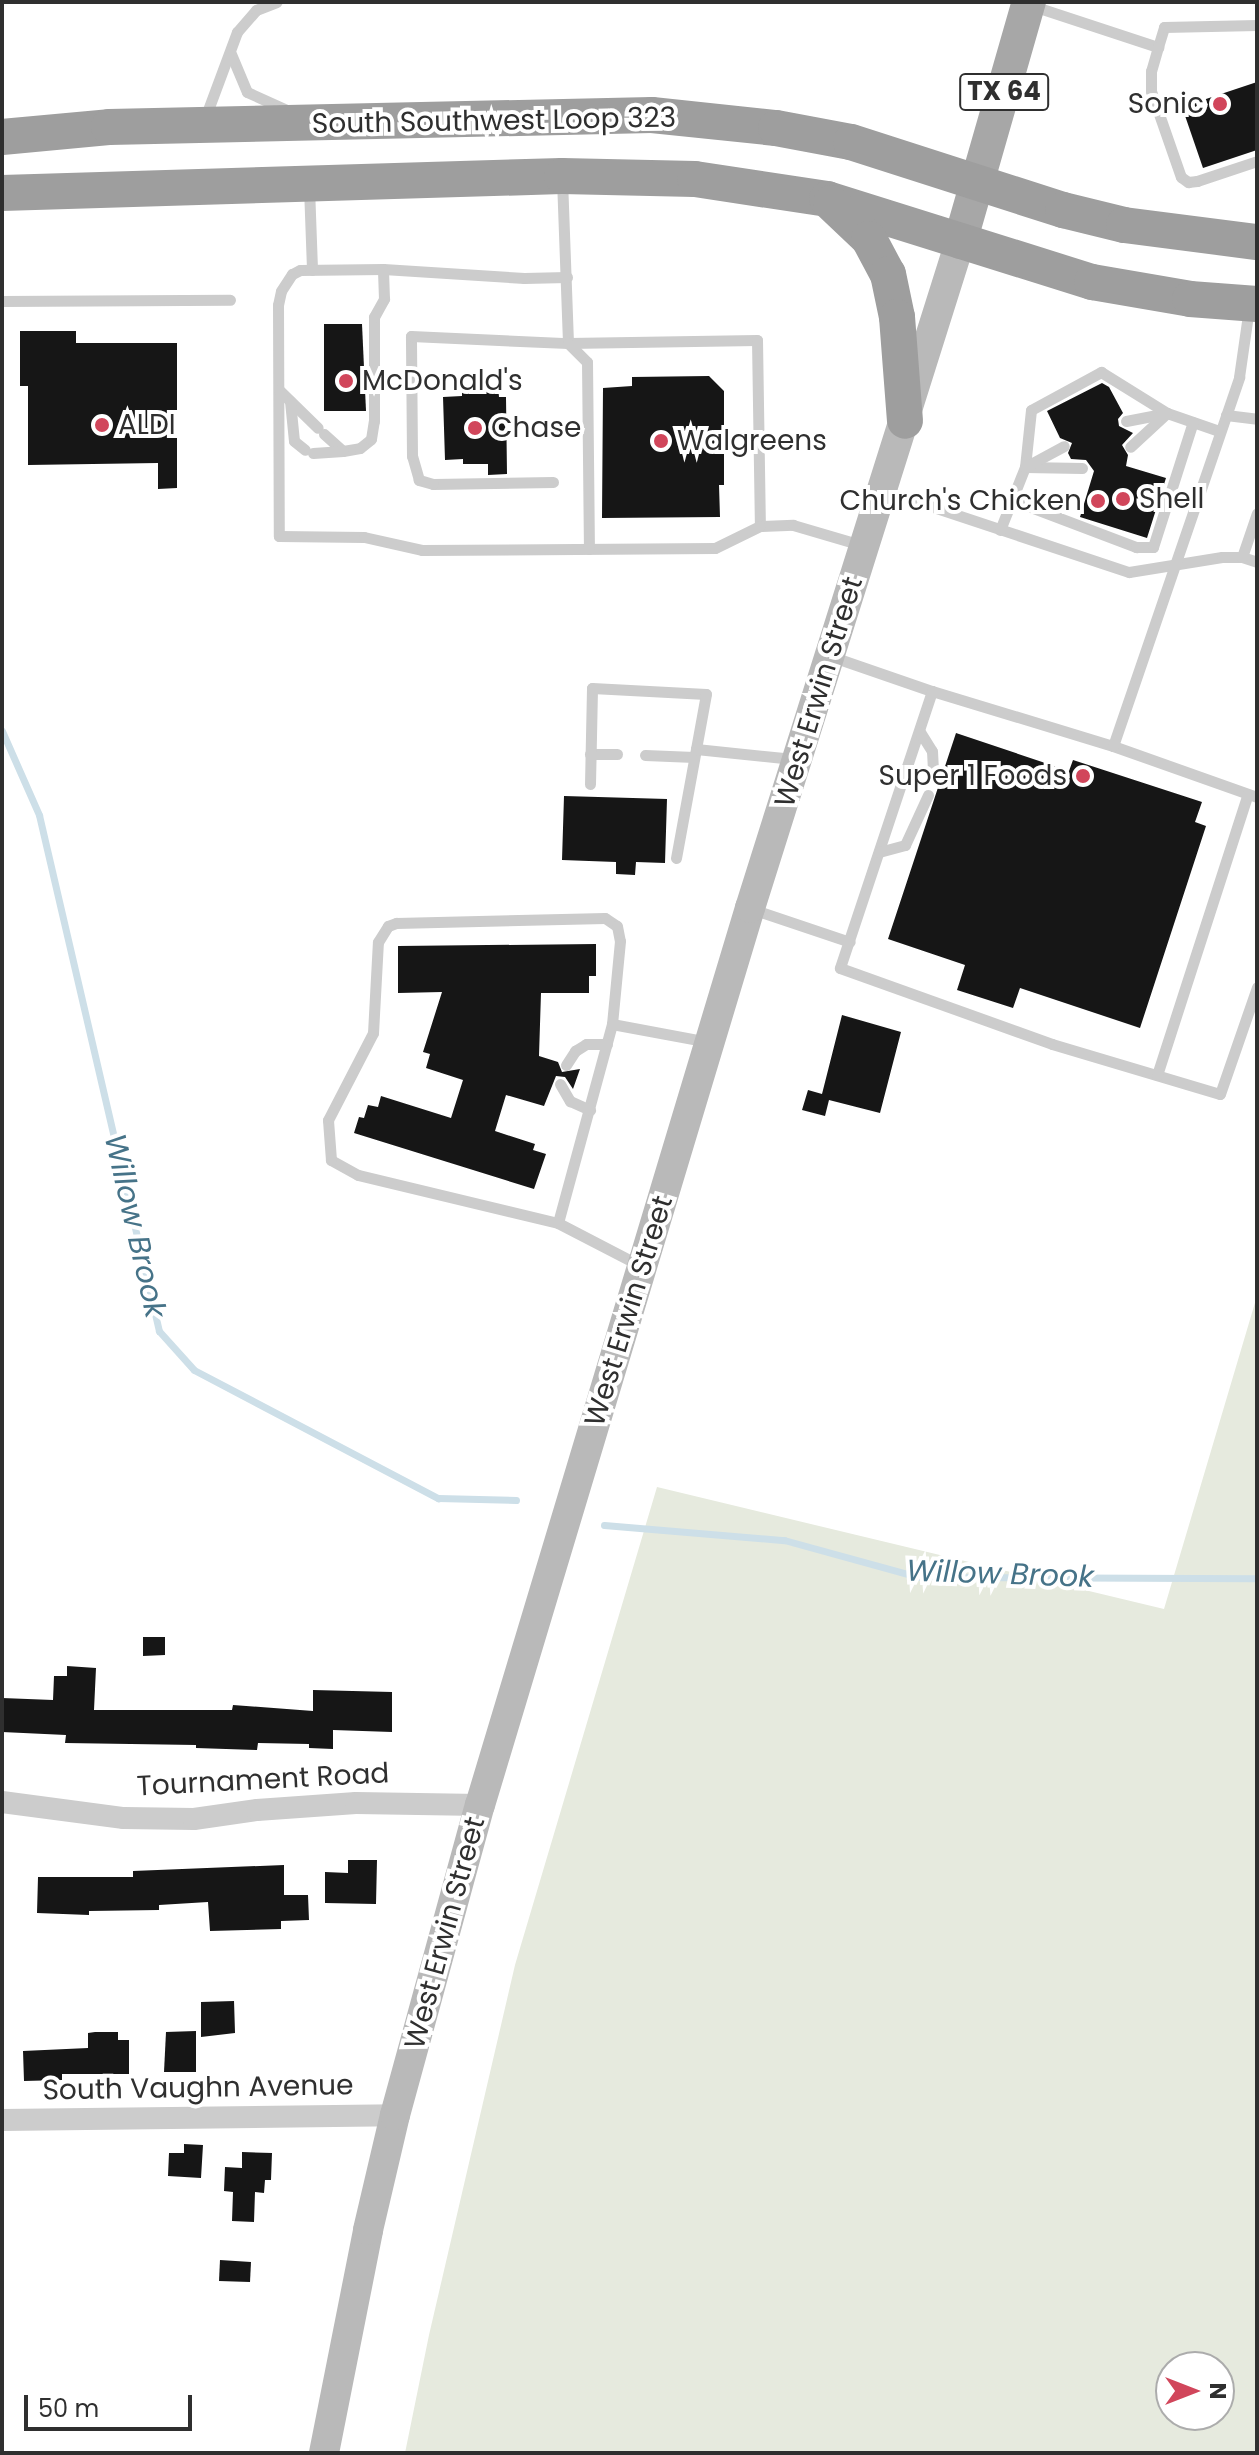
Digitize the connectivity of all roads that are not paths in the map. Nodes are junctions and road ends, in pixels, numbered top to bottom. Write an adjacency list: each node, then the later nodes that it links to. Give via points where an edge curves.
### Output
1 (277, 2): 5 (lane, via 256,10 243,23)
2 (1029, 3): 4 (lane); 12 (main road, TX 64)
3 (1257, 25): 4 (lane, via 1164,27)
4 (1158, 47): 9 (lane, via 1151,91 1181,177 1197,181)
5 (231, 53): 6 (lane, via 247,92); 7 (lane, via 212,106)
6 (319, 124): 7 (highway, South Southwest Loop 323); 12 (highway, South Southwest Loop 323, via 652,115 851,142)
7 (197, 127): 8 (highway, South Southwest Loop 323, via 109,127)
8 (2, 137)
9 (1257, 161)
10 (562, 176): 11 (highway, South Southwest Loop 323); 14 (highway, South Southwest Loop 323, via 695,179); 19 (lane)
11 (309, 182): 13 (highway, South Southwest Loop 323); 18 (lane)
12 (978, 182): 15 (main road, West Erwin Street / TX 64); 16 (highway, South Southwest Loop 323, via 1124,225)
13 (2, 193)
14 (827, 199): 15 (highway, South Southwest Loop 323); 29 (highway, via 863,232 888,274 897,317)
15 (960, 242): 22 (highway, South Southwest Loop 323, via 1104,285); 29 (main road, West Erwin Street / TX 64)
16 (1257, 242)
17 (383, 269): 18 (lane); 19 (lane); 35 (lane, via 384,299 374,317 373,432 366,445)
18 (312, 270): 24 (lane, via 292,274 281,291)
19 (567, 277): 23 (lane)
20 (230, 300): 21 (lane)
21 (2, 301)
22 (1253, 304): 27 (lane)
23 (568, 343): 38 (lane, via 411,336 412,456 419,480); 42 (lane, via 757,340); 46 (lane, via 587,362)
24 (279, 390): 25 (lane); 46 (lane, via 279,536 364,537 422,550)
25 (290, 401): 35 (lane); 35 (lane, via 294,441 309,452)
26 (1167, 413): 30 (lane); 31 (lane); 34 (lane); 36 (lane, via 1101,372 1031,410)
27 (1226, 415): 28 (lane); 32 (lane)
28 (1257, 419)
29 (905, 421): 39 (main road, West Erwin Street / TX 64)
30 (1126, 421)
31 (1193, 422): 32 (lane); 40 (lane, via 1153,547 1136,547)
32 (1219, 431): 49 (lane)
33 (1064, 446): 36 (lane)
34 (1130, 447)
35 (343, 451)
36 (1025, 467): 37 (lane); 40 (lane)
37 (1082, 468)
38 (553, 482)
39 (883, 491): 43 (lane); 45 (main road, West Erwin Street / TX 64)
40 (1012, 500): 43 (lane)
41 (1257, 513): 44 (lane)
42 (760, 526): 45 (lane, via 793,525); 46 (lane, via 715,548)
43 (1000, 530): 49 (lane, via 1129,572)
44 (1254, 532): 47 (lane)
45 (865, 546): 50 (main road, West Erwin Street / TX 64)
46 (589, 549)
47 (1242, 557): 48 (lane); 49 (lane)
48 (1257, 562)
49 (1172, 566): 53 (lane)
50 (828, 656): 51 (lane); 58 (main road, West Erwin Street / TX 64)
51 (932, 691): 52 (lane); 53 (lane)
52 (920, 732): 59 (lane, via 932,751); 63 (lane)
53 (1113, 746): 62 (lane)
54 (695, 753): 55 (lane, via 706,694 592,688); 57 (lane); 58 (lane); 64 (lane)
55 (590, 754): 56 (lane); 60 (lane)
56 (617, 754)
57 (645, 755)
58 (798, 760): 65 (main road, West Erwin Street / TX 64)
59 (933, 773)
60 (590, 784)
61 (928, 795): 63 (lane, via 905,845)
62 (1253, 796): 72 (lane)
63 (879, 852): 66 (lane)
64 (676, 858)
65 (750, 908): 66 (lane); 69 (main road, West Erwin Street / TX 64)
66 (850, 942): 72 (lane, via 840,968 1052,1044)
67 (1257, 987): 72 (lane, via 1220,1094)
68 (612, 1024): 69 (lane); 70 (lane); 75 (lane, via 620,941 617,926 605,918 396,923 378,942 373,1033 328,1120 331,1160 343,1168)
69 (709, 1043): 76 (main road, West Erwin Street / TX 64)
70 (607, 1044): 71 (lane, via 586,1044); 74 (lane)
71 (566, 1065)
72 (1157, 1075)
73 (560, 1084): 74 (lane, via 570,1101)
74 (590, 1110): 75 (lane)
75 (558, 1223): 76 (lane)
76 (642, 1266): 78 (main road, West Erwin Street / TX 64)
77 (2, 1802): 78 (street, Tournament Road, via 124,1818 194,1819 356,1803)
78 (480, 1805): 79 (main road, West Erwin Street / TX 64)
79 (395, 2115): 80 (street, South Vaughn Avenue); 81 (main road, West Erwin Street / TX 64)
80 (2, 2120)
81 (324, 2453)

